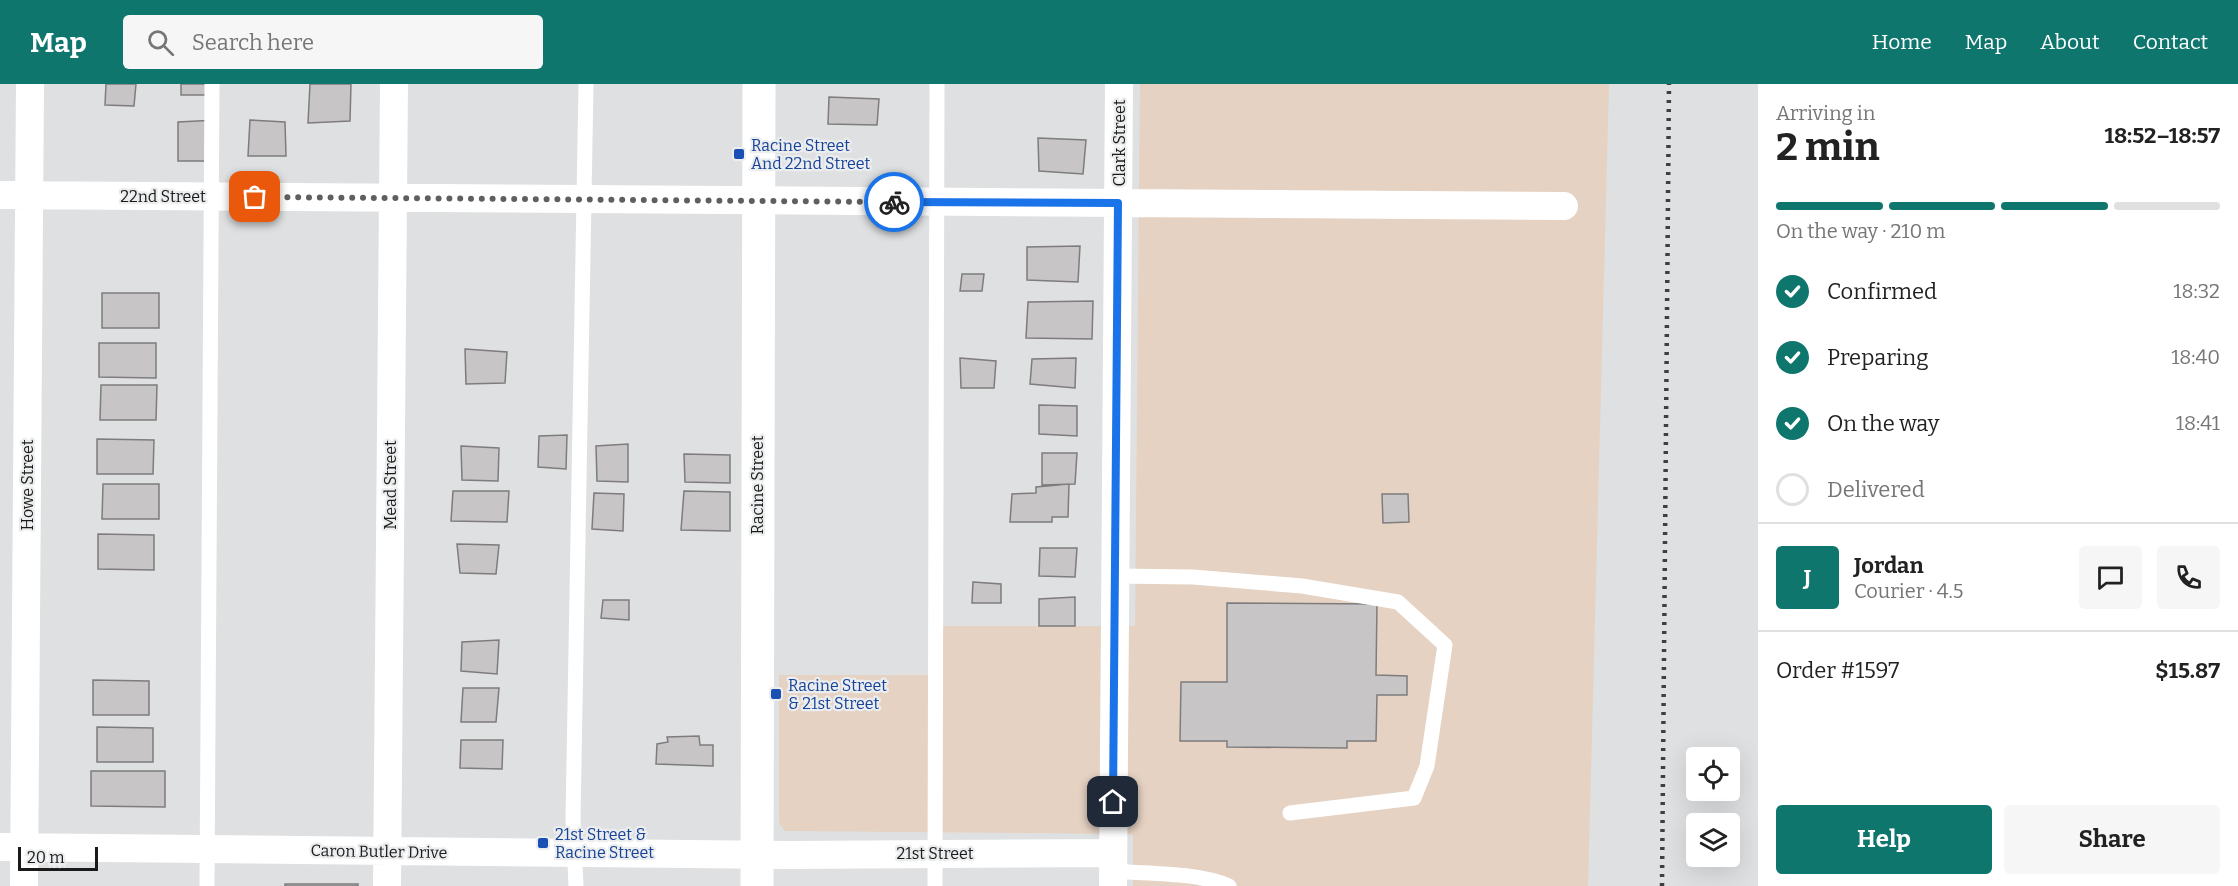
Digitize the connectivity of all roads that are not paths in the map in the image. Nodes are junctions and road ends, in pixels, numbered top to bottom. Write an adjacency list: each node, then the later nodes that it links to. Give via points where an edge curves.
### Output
1 (30, 84): 9 (street, Howe Street)
2 (212, 84): 10 (lane)
3 (394, 84): 11 (street, Mead Street)
4 (586, 84): 12 (lane)
5 (759, 84): 13 (main road, Racine Street)
6 (937, 84): 14 (lane)
7 (1119, 84): 15 (street, Clark Street)
8 (0, 195): 9 (street, 22nd Street)
9 (30, 196): 10 (street, 22nd Street); 19 (street, Howe Street)
10 (210, 197): 11 (street, 22nd Street); 20 (lane)
11 (393, 198): 12 (street, 22nd Street); 21 (street, Mead Street)
12 (585, 200): 13 (street, 22nd Street); 22 (lane, via 573,819)
13 (758, 201): 14 (street, 22nd Street); 24 (main road, Racine Street)
14 (936, 202): 15 (street, 22nd Street); 23 (lane)
15 (1118, 203): 16 (street, 22nd Street); 17 (street, Clark Street)
16 (1564, 206)
17 (1115, 576): 18 (lane, via 1302,585 1398,602 1445,645 1427,766 1414,798); 25 (street, Clark Street)
18 (1290, 813)
19 (12, 847): 20 (street, Caron Butler Drive); 26 (street, Howe Street)
20 (207, 849): 21 (street, Caron Butler Drive); 27 (lane)
21 (387, 850): 22 (street, Caron Butler Drive); 28 (street, Mead Street)
22 (576, 852): 24 (street, Caron Butler Drive); 29 (lane)
23 (936, 852): 24 (street, 21st Street); 25 (street, 21st Street); 31 (lane)
24 (757, 854): 30 (main road, Racine Street)
25 (1113, 870): 32 (lane)
26 (24, 886)
27 (207, 886)
28 (387, 886)
29 (576, 886)
30 (757, 886)
31 (935, 886)
32 (1229, 886)

